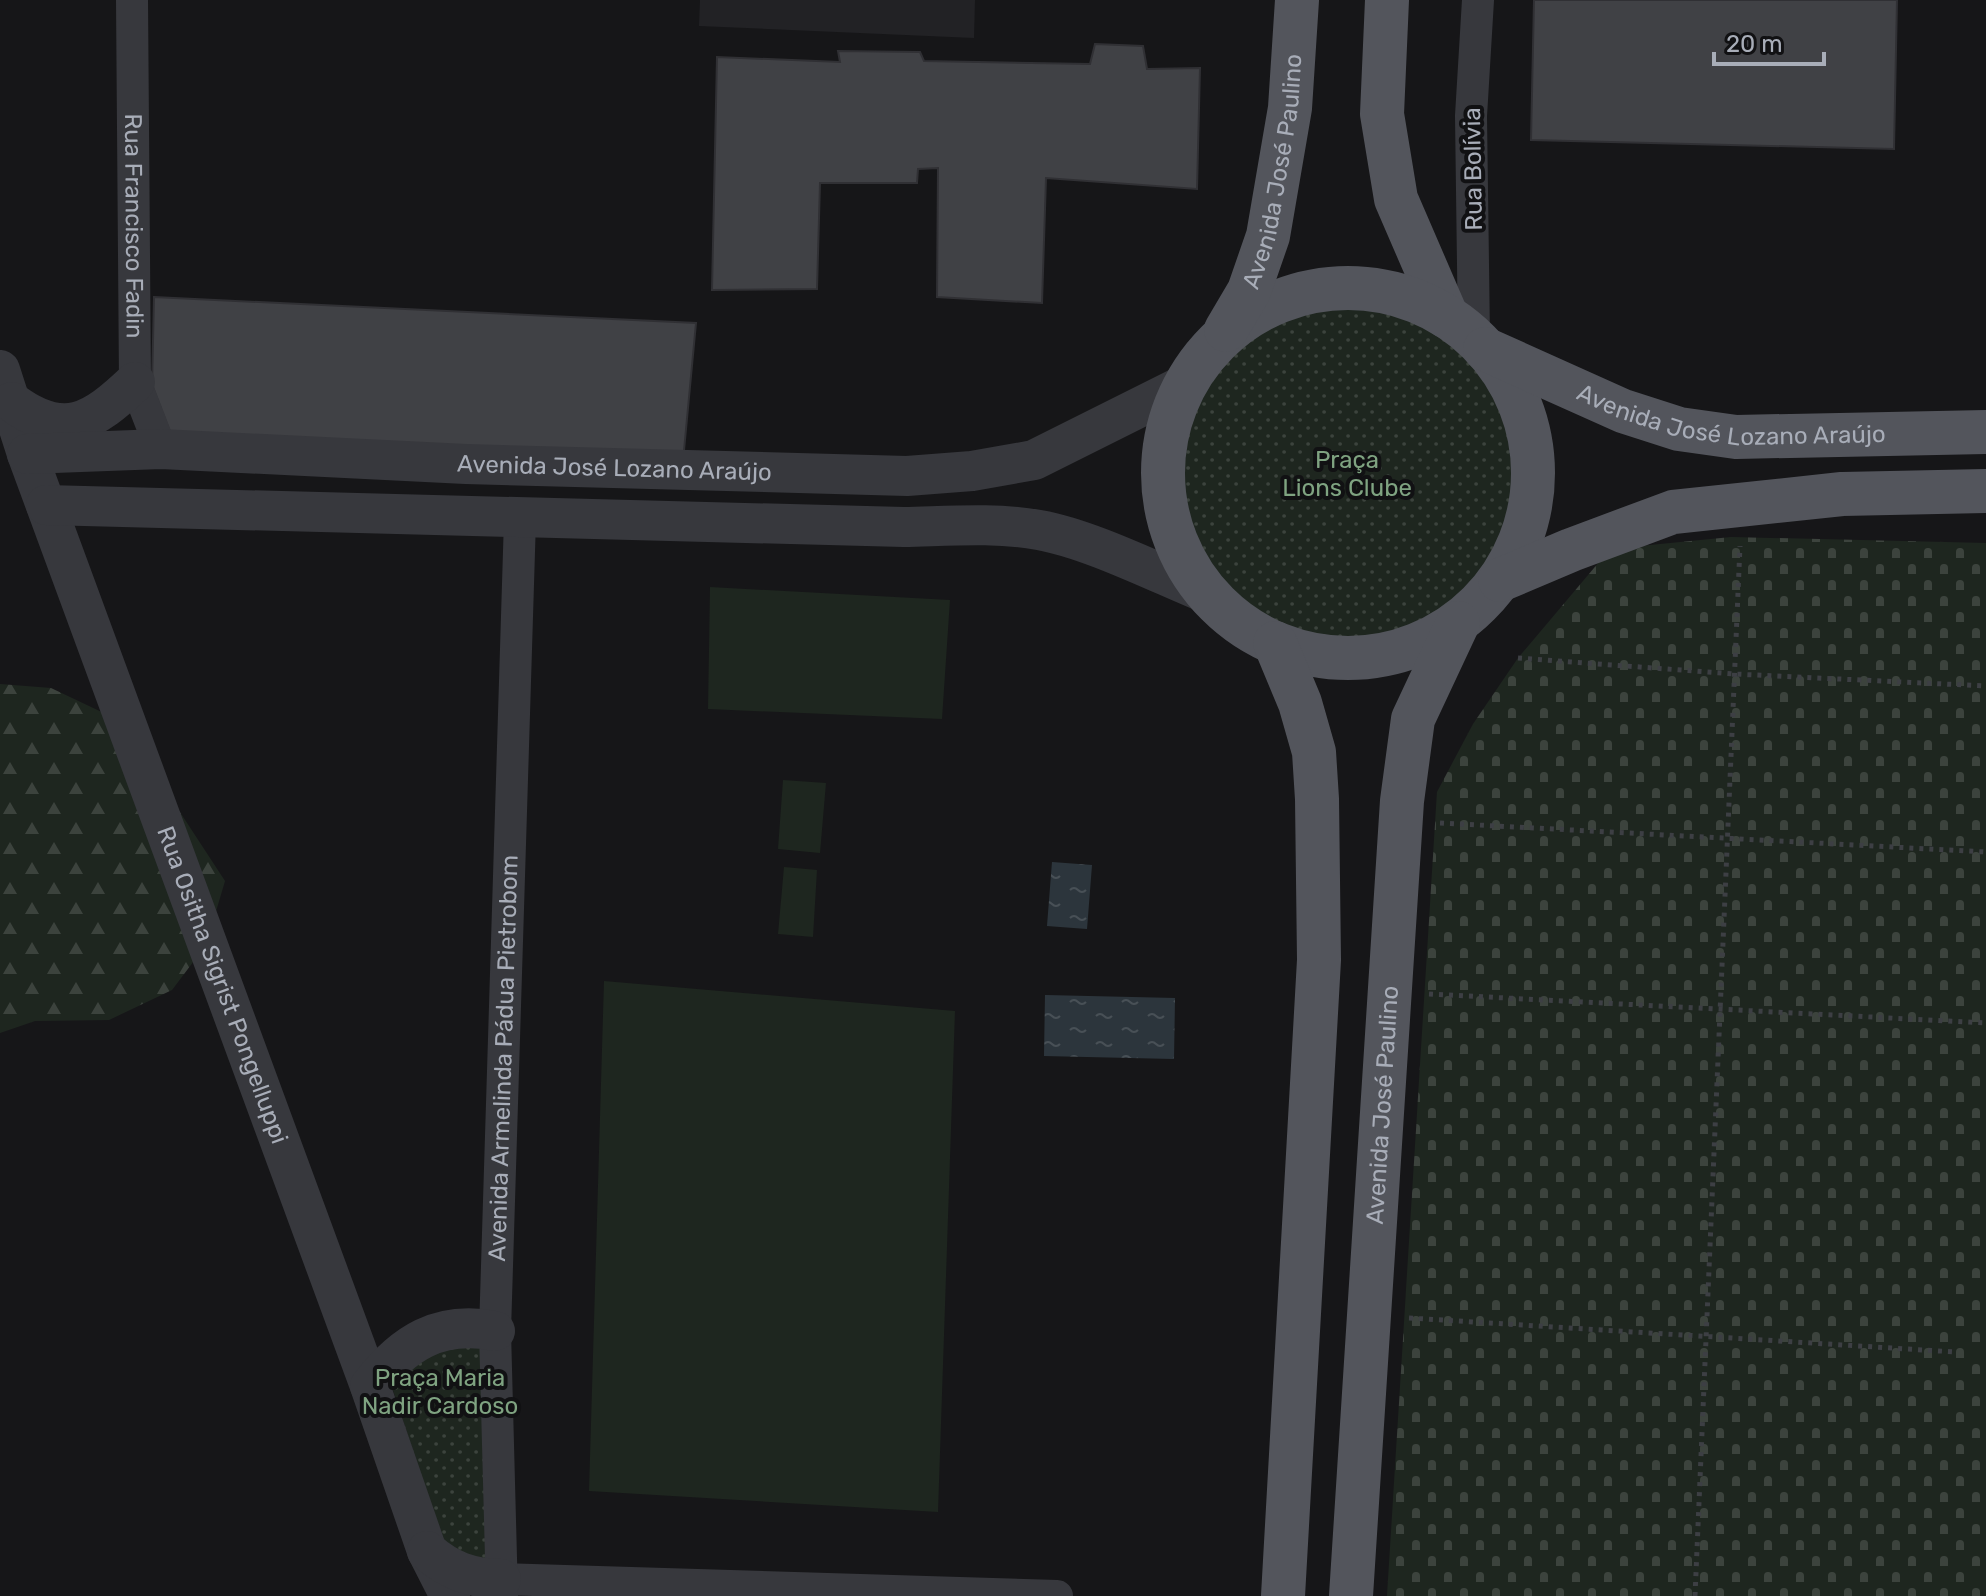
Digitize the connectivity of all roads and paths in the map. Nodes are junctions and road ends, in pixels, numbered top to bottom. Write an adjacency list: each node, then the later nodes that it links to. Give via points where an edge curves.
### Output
1 (132, 0): 7 (street, Rua Francisco Fadin)
2 (1297, 0): 6 (main road, Avenida José Paulino, via 1290,108 1268,236 1249,291)
3 (1387, 0): 5 (main road, via 1382,114 1396,199)
4 (1478, 0): 5 (street, Rua Bolívia)
5 (1469, 335): 6 (main road, Avenida José Lozano Araújo, via 1402,296 1355,288 1307,293 1262,308); 10 (main road, Avenida José Lozano Araújo, via 1623,411 1679,429 1736,437); 17 (main road, via 1514,390 1530,438 1533,488 1523,536)
6 (1223, 336): 8 (main road)
7 (135, 382): 9 (street, via 84,420 49,424 31,416); 11 (street, Rua Francisco Fadin)
8 (1184, 385): 11 (street, Avenida José Lozano Araújo, via 1034,460 907,476); 18 (main road, via 1170,419 1163,492 1170,528)
9 (6, 386): 12 (street, Rua Ositha Sigrist Pongelluppi)
10 (1986, 432)
11 (161, 449): 12 (street, Avenida José Lozano Araújo)
12 (27, 454): 14 (street, Rua Ositha Sigrist Pongelluppi)
13 (1986, 491): 17 (main road, via 1842,494 1673,512)
14 (46, 505): 15 (street); 34 (street, Rua Ositha Sigrist Pongelluppi)
15 (520, 519): 18 (street, via 1041,530); 31 (street, Avenida Armelinda Pádua Pietrobom)
16 (1740, 538): 22 (path)
17 (1500, 580): 19 (main road)
18 (1206, 593): 20 (main road, via 1249,630)
19 (1458, 623): 20 (main road, via 1425,642 1363,657 1312,655); 40 (main road, Avenida José Paulino, via 1413,719 1402,801)
20 (1275, 643): 39 (main road, via 1314,752 1319,960)
21 (1518, 658): 22 (path)
22 (1734, 674): 23 (path); 25 (path)
23 (1986, 686)
24 (1435, 822): 25 (path)
25 (1727, 840): 26 (path); 28 (path)
26 (1986, 852)
27 (1424, 993): 28 (path)
28 (1720, 1010): 29 (path); 32 (path)
29 (1986, 1023)
30 (1404, 1318): 32 (path)
31 (495, 1331): 34 (street, via 463,1329 423,1336 399,1352); 36 (street, Avenida Armelinda Pádua Pietrobom)
32 (1706, 1337): 33 (path); 41 (path)
33 (1956, 1352)
34 (370, 1386): 35 (street, Rua Ositha Sigrist Pongelluppi)
35 (427, 1551): 36 (street, via 459,1573); 37 (street, Rua Ositha Sigrist Pongelluppi)
36 (502, 1587): 38 (street)
37 (450, 1596)
38 (1057, 1596)
39 (1283, 1596)
40 (1351, 1596)
41 (1695, 1596)

